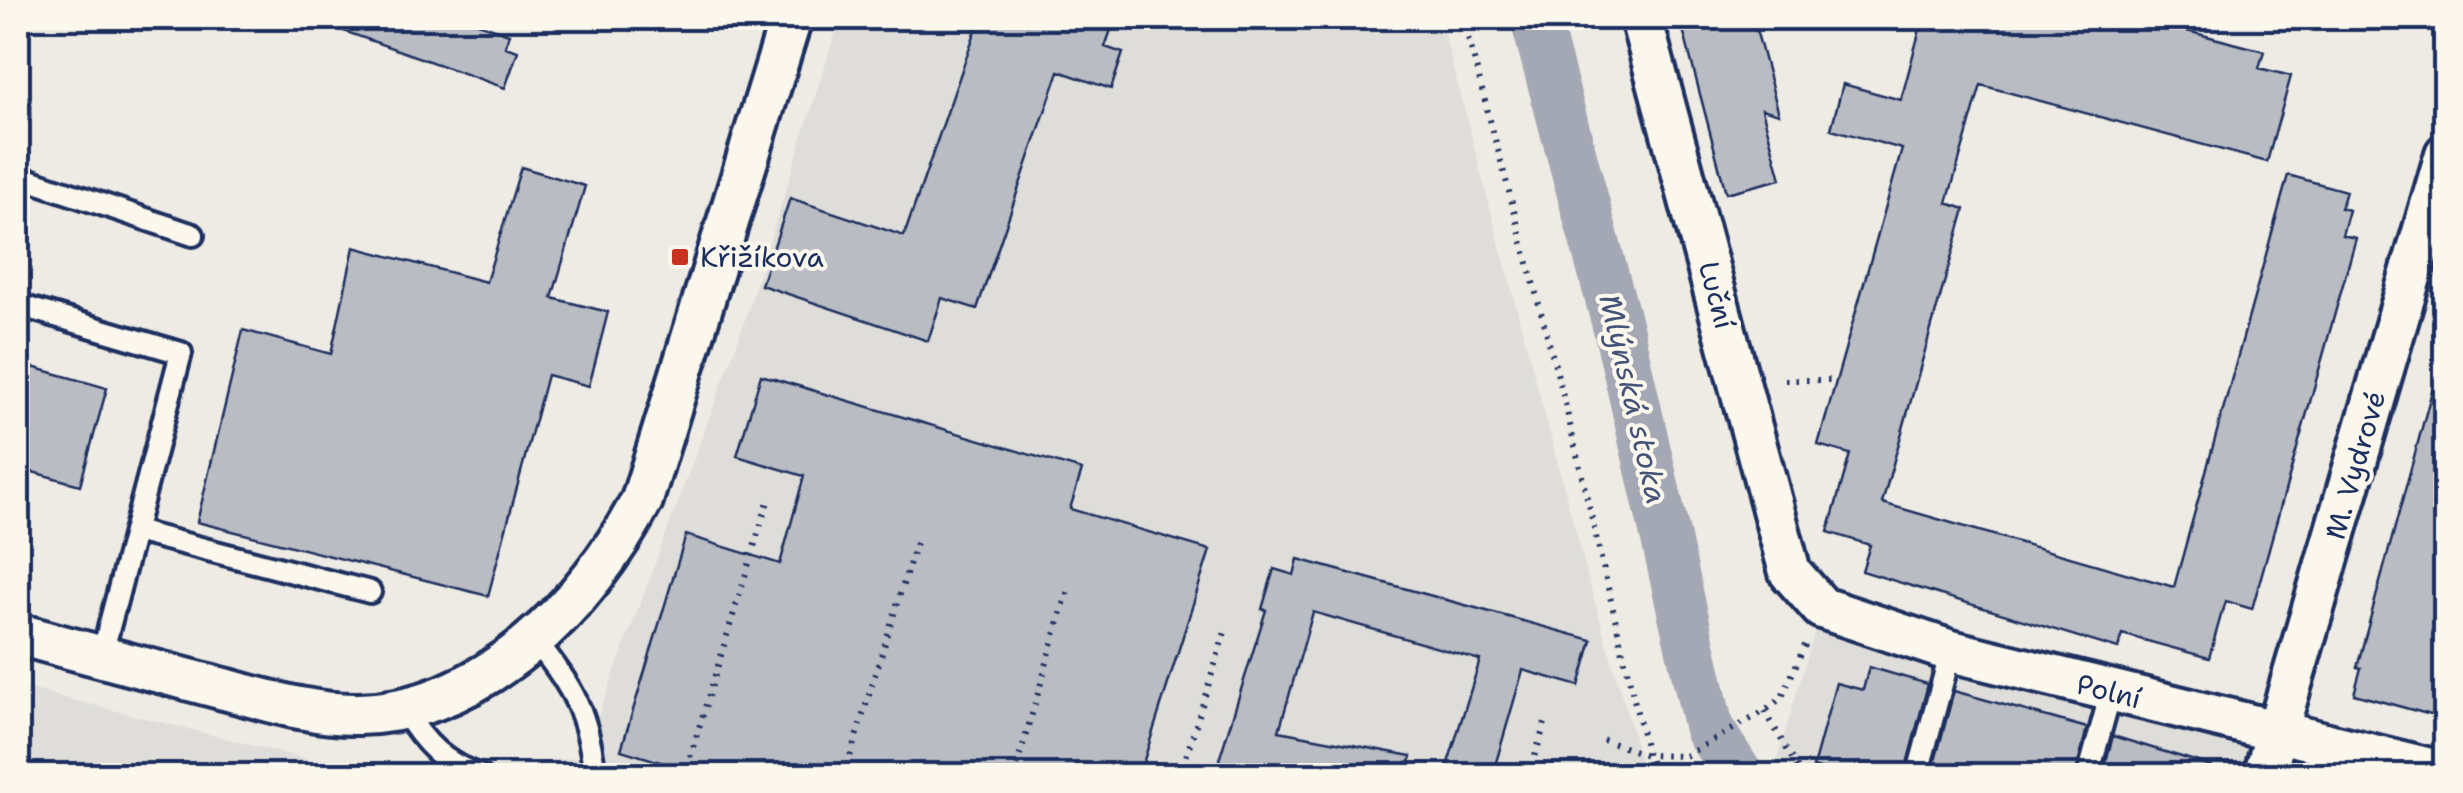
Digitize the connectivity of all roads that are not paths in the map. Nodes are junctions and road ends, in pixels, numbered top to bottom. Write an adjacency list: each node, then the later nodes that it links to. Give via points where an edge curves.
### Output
1 (791, 18): 11 (street, via 642,500 584,593)
2 (1641, 18): 8 (street, Luční)
3 (2446, 154): 16 (street, M. Vydrové)
4 (18, 176): 5 (lane)
5 (193, 235)
6 (18, 305): 7 (lane, via 181,354)
7 (135, 532): 9 (lane); 13 (lane)
8 (1790, 572): 12 (street, Polní, via 1822,608)
9 (370, 592)
10 (18, 634): 13 (street)
11 (534, 638): 15 (street, via 450,693); 19 (lane, via 570,683 590,731)
12 (1951, 651): 14 (street, Polní); 20 (lane)
13 (101, 658): 15 (street, via 307,710)
14 (2112, 692): 16 (street, Polní); 21 (lane)
15 (404, 710): 18 (lane, via 422,740 452,766)
16 (2277, 730): 17 (street, Polní); 22 (street, M. Vydrové)
17 (2446, 774)
18 (480, 776)
19 (595, 776)
20 (1917, 776)
21 (2088, 776)
22 (2264, 776)

